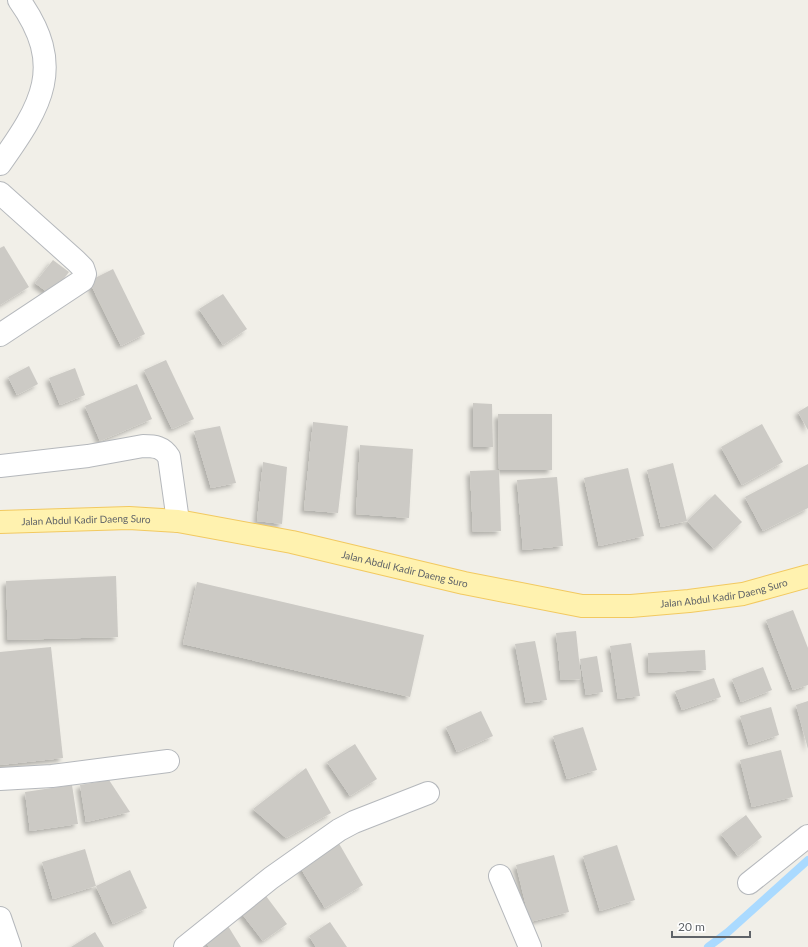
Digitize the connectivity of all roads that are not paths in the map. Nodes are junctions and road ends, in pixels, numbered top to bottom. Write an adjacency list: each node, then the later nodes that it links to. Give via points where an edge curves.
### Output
1 (19, 0): 2 (street, via 31,18 44,48 46,76 27,127)
2 (0, 164)
3 (0, 193): 4 (street, via 76,261 85,274 83,280)
4 (0, 335)
5 (0, 466): 6 (street, via 156,446 165,450 169,457)
6 (178, 521): 7 (main road, Jalan Abdul Kadir Daeng Suro, via 129,518); 8 (main road, Jalan Abdul Kadir Daeng Suro, via 292,542 464,583 582,606 631,606 728,596)
7 (0, 522)
8 (808, 576)
9 (168, 761): 10 (street, via 52,776)
10 (0, 779)
11 (428, 792): 17 (street, via 339,830 271,878)
12 (808, 836): 14 (street)
13 (500, 876): 18 (street)
14 (749, 883)
15 (0, 918): 16 (street)
16 (10, 947)
17 (185, 947)
18 (530, 947)

